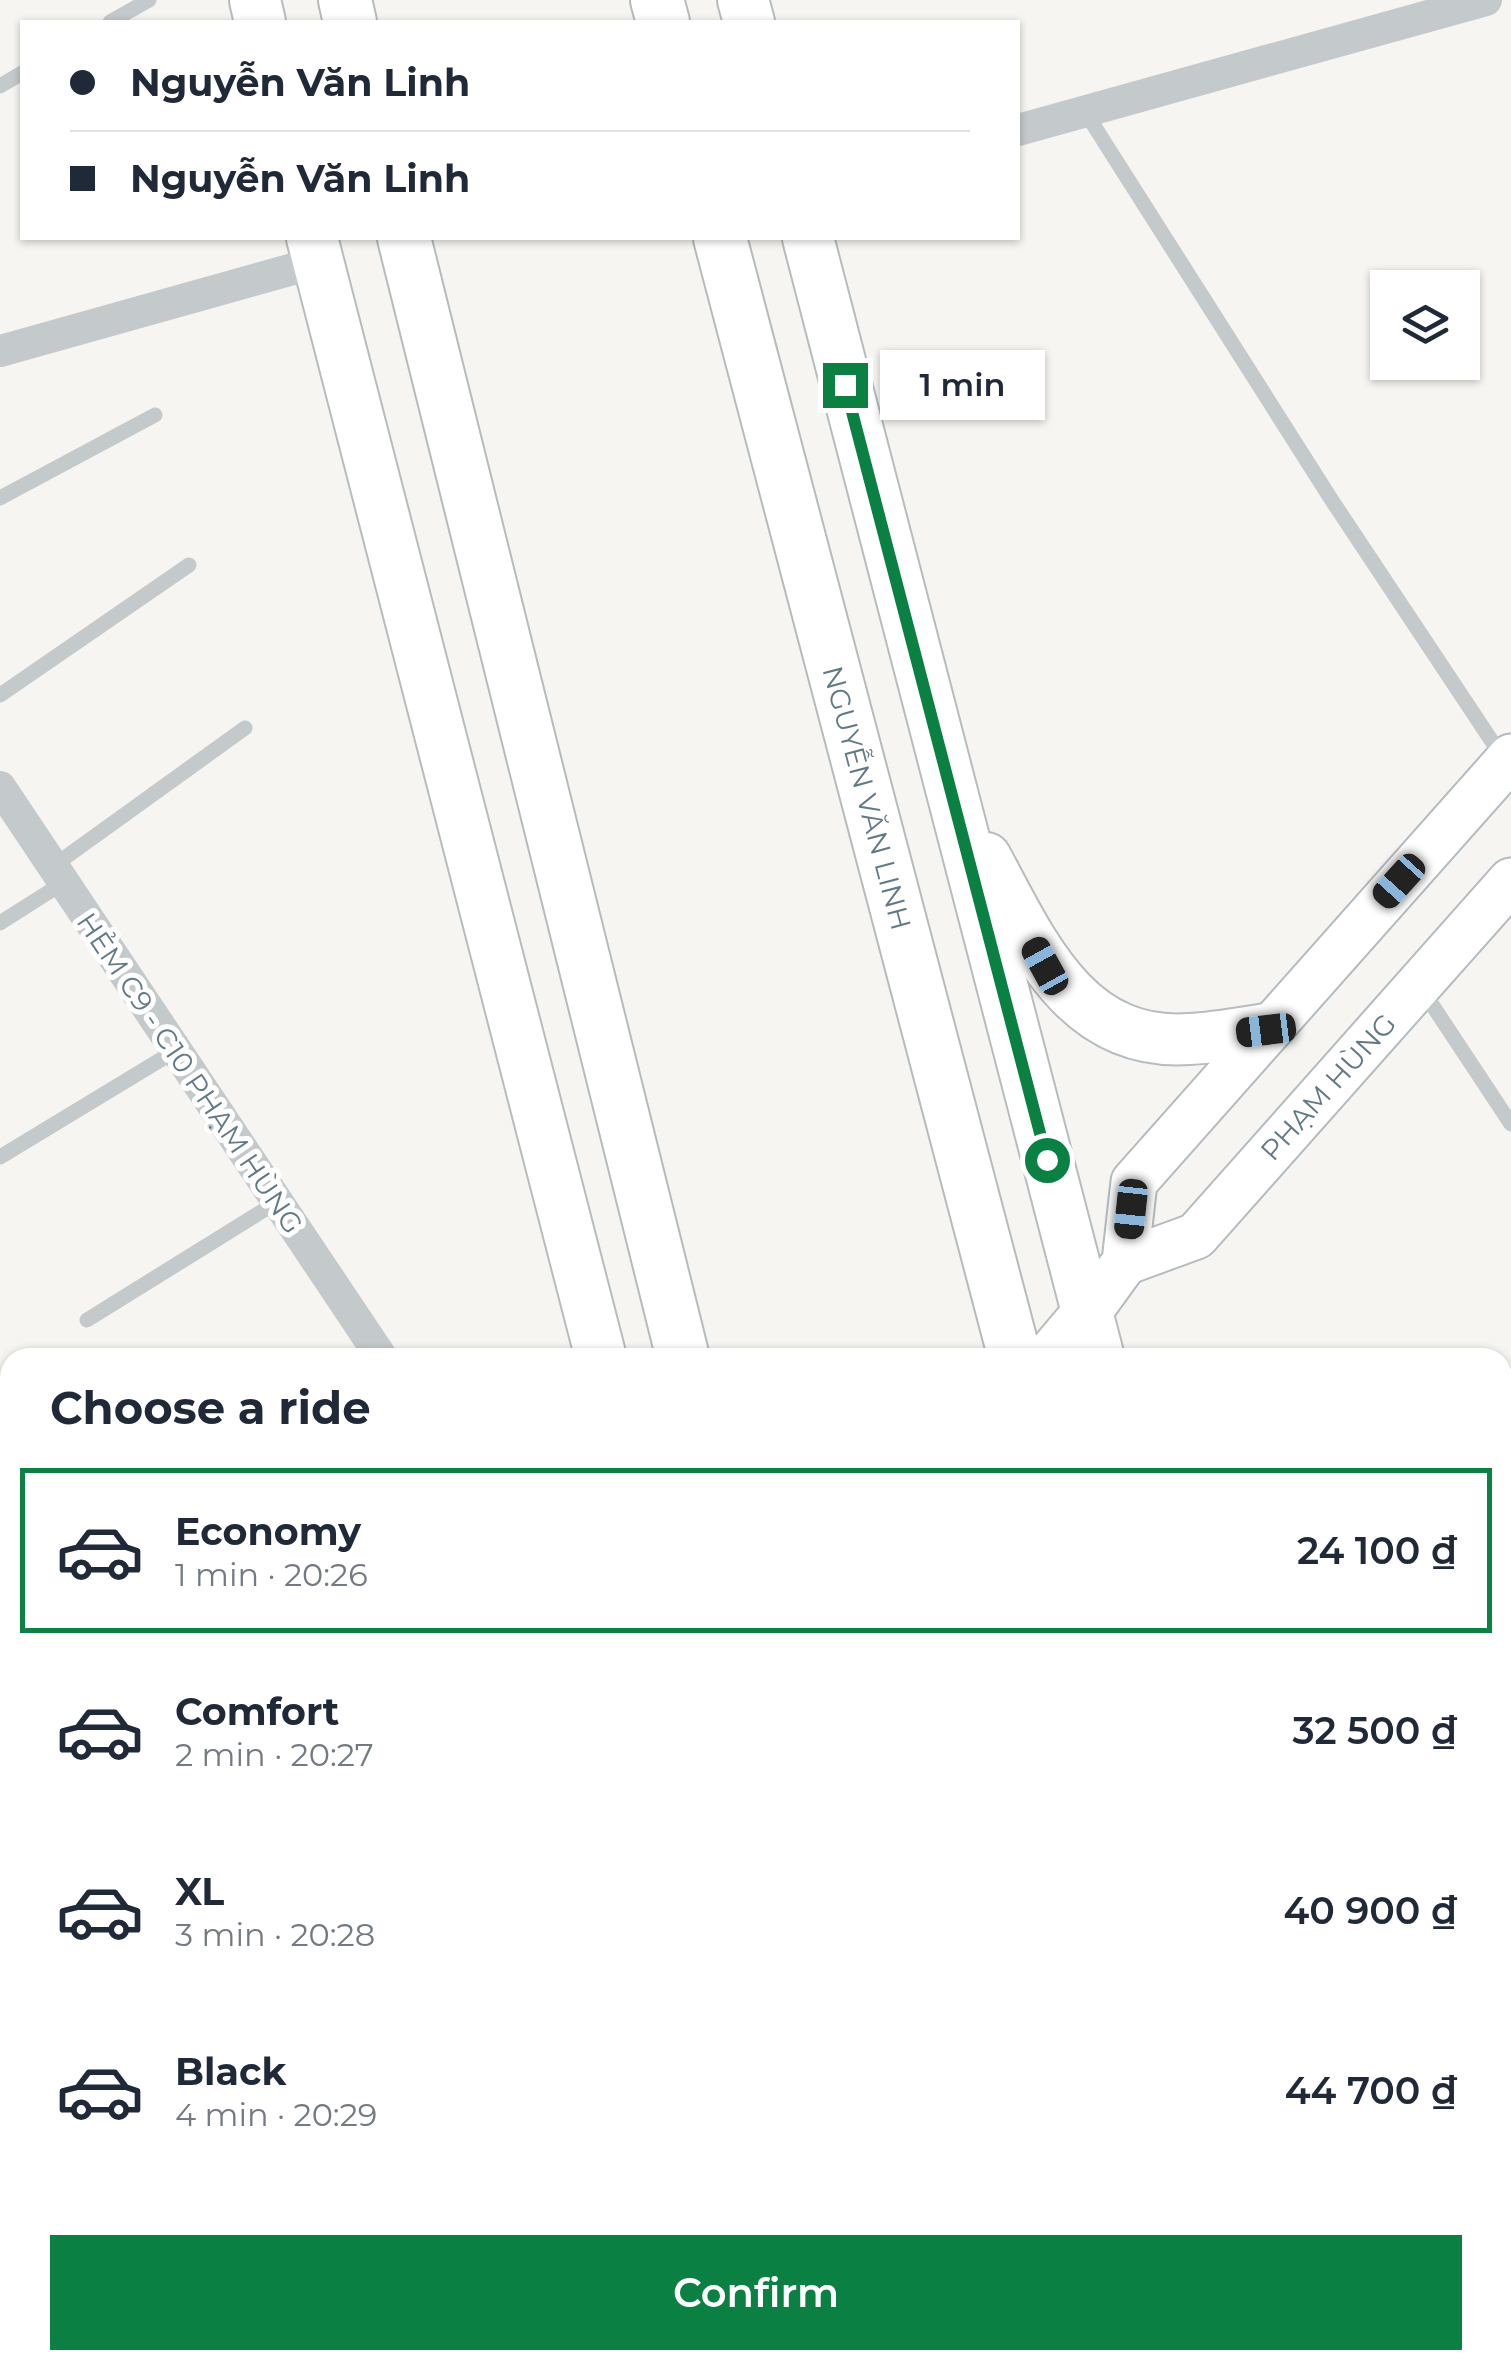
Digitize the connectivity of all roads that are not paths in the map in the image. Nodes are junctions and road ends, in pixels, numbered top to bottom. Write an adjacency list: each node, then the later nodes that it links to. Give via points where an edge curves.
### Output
1 (150, 0): 3 (lane)
2 (1486, 0): 4 (street)
3 (114, 20)
4 (1084, 110): 5 (street); 16 (lane, via 1331,499)
5 (1020, 129)
6 (404, 240): 33 (highway)
7 (721, 240): 34 (highway, NGUYỄN VĂN LINH)
8 (809, 240): 18 (main road)
9 (315, 250): 10 (street); 32 (main road)
10 (0, 351)
11 (156, 415): 12 (lane)
12 (0, 498)
13 (189, 565): 14 (lane)
14 (0, 696)
15 (245, 728): 19 (lane)
16 (1508, 759): 23 (main road)
17 (0, 787): 19 (street, HẺM C9 - C10 PHẠM HÙNG)
18 (948, 790): 23 (main road, via 1045,966 1097,1019 1138,1036 1186,1040); 30 (main road)
19 (57, 875): 21 (lane); 24 (street, HẺM C9 - C10 PHẠM HÙNG)
20 (1511, 881): 22 (main road, PHẠM HÙNG)
21 (0, 923)
22 (1418, 985): 25 (lane); 28 (main road, PHẠM HÙNG, via 1196,1236)
23 (1266, 1030): 28 (main road, via 1134,1182)
24 (175, 1051): 26 (lane); 27 (street, HẺM C9 - C10 PHẠM HÙNG)
25 (1511, 1124)
26 (0, 1157)
27 (277, 1202): 29 (lane); 31 (street, HẺM C9 - C10 PHẠM HÙNG)
28 (1125, 1262): 30 (main road)
29 (87, 1320)
30 (1094, 1335): 35 (main road)
31 (375, 1348)
32 (598, 1348)
33 (681, 1348)
34 (1012, 1348)
35 (1069, 1348)

